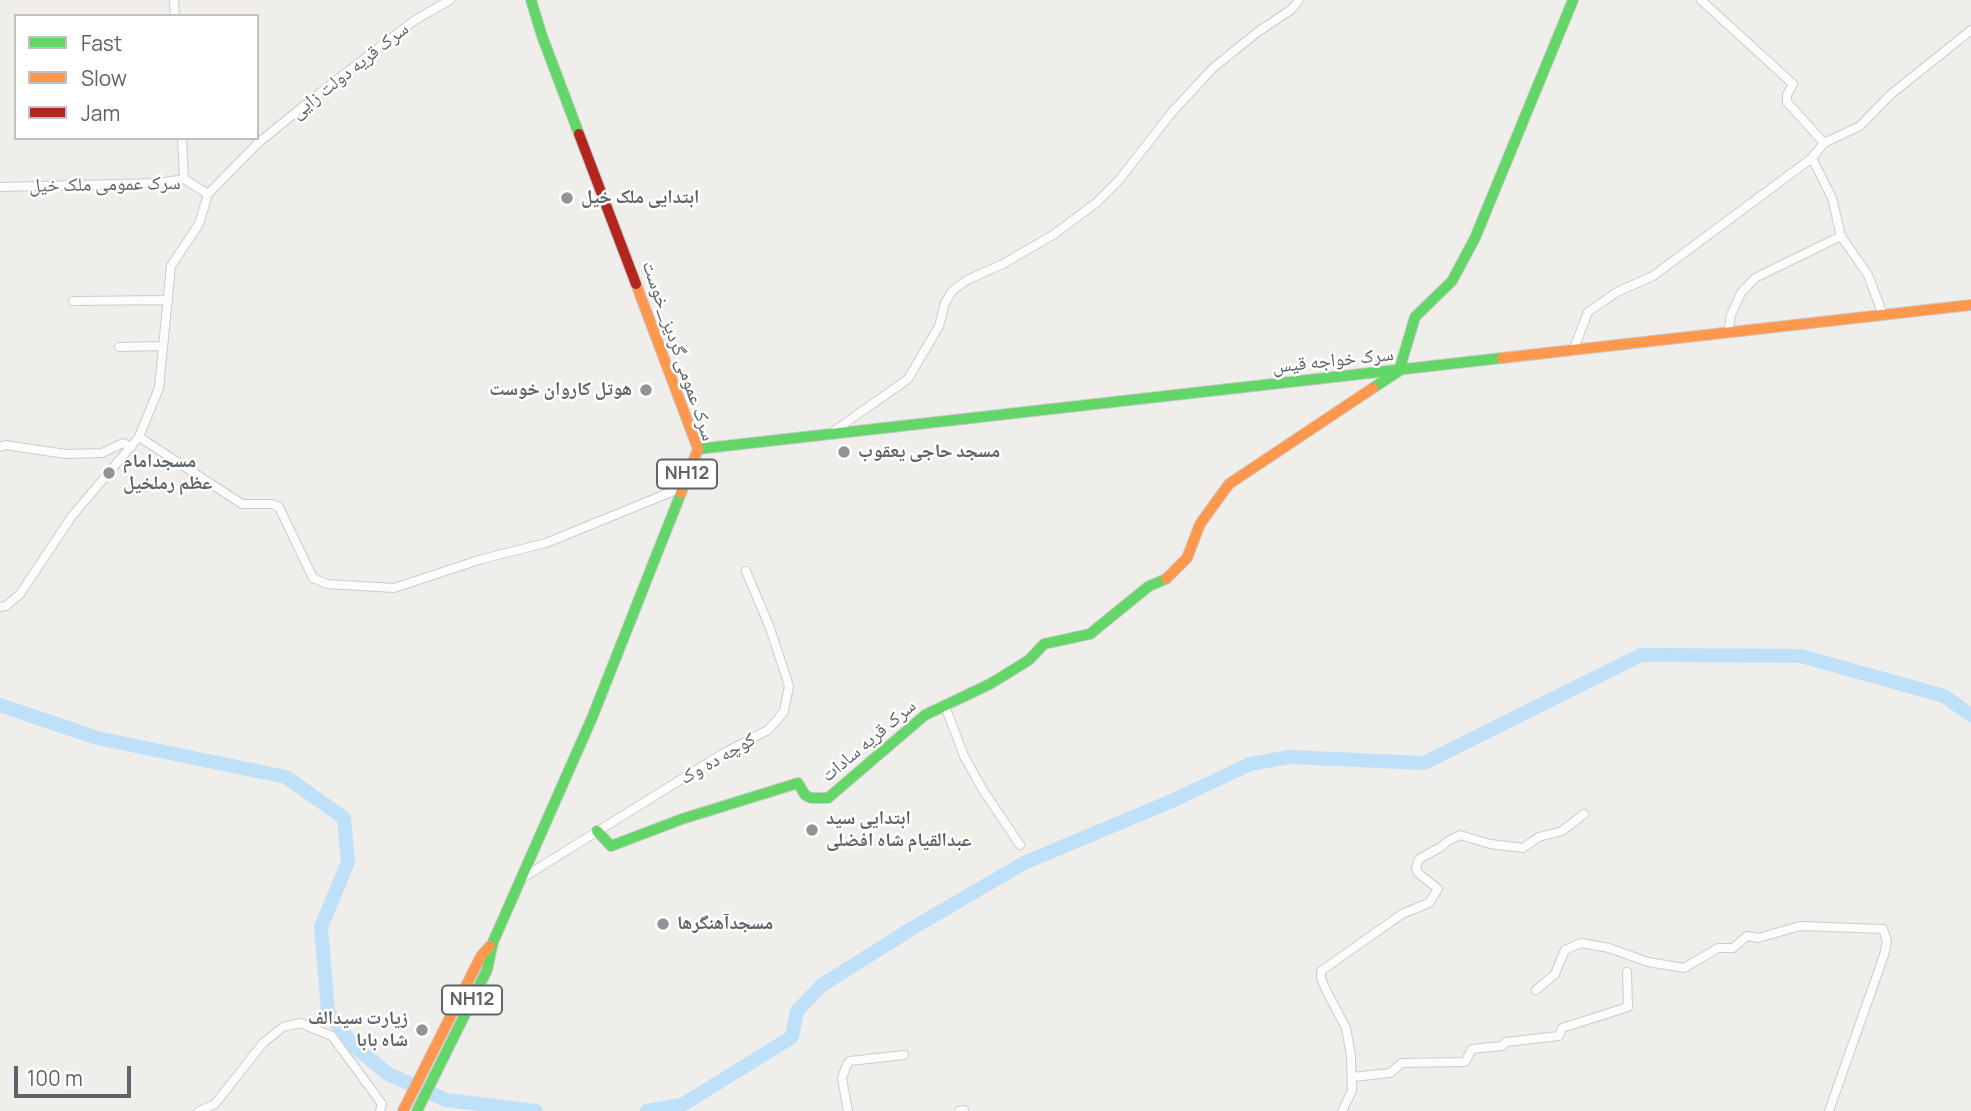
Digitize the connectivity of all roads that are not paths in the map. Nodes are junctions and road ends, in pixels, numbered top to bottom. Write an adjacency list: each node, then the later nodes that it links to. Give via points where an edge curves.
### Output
1 (450, 0): 12 (street, سرک قریه دولت زایی, via 415,20 316,96)
2 (531, 0): 27 (main road, سرک عمومی گردیز_خوست / NH12)
3 (1299, 0): 23 (street, via 1213,68 1096,203 1053,235 952,291 939,326 908,379)
4 (1573, 0): 22 (main road, via 1475,239 1452,281 1415,317)
5 (1701, 0): 8 (street, via 1793,84 1787,102)
6 (1971, 30): 8 (street, via 1890,95 1860,126)
7 (181, 140): 10 (street)
8 (1824, 143): 9 (street)
9 (1812, 158): 13 (street, via 1832,198); 21 (street, via 1653,276 1588,312)
10 (184, 179): 11 (street, سرک عمومی ملک خیل); 12 (street, سرک عمومی ملک خیل)
11 (0, 187)
12 (208, 194): 14 (street, سرک قریه دولت زایی, via 199,224 171,266)
13 (1841, 236): 17 (street, via 1868,275); 18 (street, via 1755,278 1741,293)
14 (169, 300): 15 (street); 19 (street, سرک قریه دولت زایی)
15 (73, 301)
16 (1971, 305): 17 (main road, سرک خواجه قیس)
17 (1884, 315): 18 (main road, سرک خواجه قیس)
18 (1728, 332): 21 (main road, سرک خواجه قیس)
19 (163, 346): 20 (street); 24 (street, سرک قریه دولت زایی, via 159,388)
20 (119, 347)
21 (1573, 351): 22 (main road, سرک خواجه قیس)
22 (1399, 371): 23 (main road, سرک خواجه قیس); 31 (main road, سرک قریه سادات, via 1229,484 1200,524 1187,558 1170,577 1149,586 1090,634 1044,644 990,684)
23 (830, 435): 27 (main road, سرک خواجه قیس)
24 (139, 437): 26 (street, سرک قریه دولت زایی); 28 (street, via 242,504 279,507 313,578 327,584 394,588 546,544)
25 (0, 447): 26 (street, via 66,454 102,453 123,443)
26 (131, 447): 30 (street, سرک قریه دولت زایی, via 72,516 20,594)
27 (698, 449): 28 (main road, سرک عمومی گردیز_خوست / NH12)
28 (681, 488): 35 (main road, سرک عمومی گردیز_خوست / NH12, via 592,718)
29 (746, 571): 33 (street, کوچه ده وک, via 789,686 784,711 768,730)
30 (0, 607)
31 (945, 706): 33 (main road, سرک قریه سادات, via 925,715 828,798 805,795 798,783 611,846); 34 (street, via 964,756)
32 (1584, 814): 40 (street, via 1562,831 1539,837 1523,848 1460,835 1419,859 1418,873 1438,889 1429,903 1402,914 1321,971 1346,1028)
33 (597, 831): 35 (street, کوچه ده وک)
34 (1020, 845)
35 (522, 879): 36 (main road, سرک عمومی گردیز_خوست / NH12)
36 (493, 942): 43 (main road, سرک عمومی گردیز_خوست / NH12, via 481,956); 44 (main road, سرک عمومی گردیز_خوست / NH12, via 487,970)
37 (1627, 972): 40 (street, via 1628,1007 1562,1028 1559,1036 1472,1049 1465,1062 1402,1063 1391,1073)
38 (1536, 990): 47 (street, via 1556,974 1565,950 1581,943 1684,968 1718,948 1733,948 1747,936 1758,938 1800,926 1882,929 1887,942 1884,955)
39 (904, 1055): 45 (street, via 850,1061 842,1078)
40 (1353, 1077): 46 (street)
41 (199, 1111): 42 (street, via 215,1104 263,1044 283,1027 300,1023 332,1036 382,1104)
42 (380, 1111)
43 (403, 1111)
44 (417, 1111)
45 (848, 1111)
46 (1342, 1111)
47 (1829, 1111)

